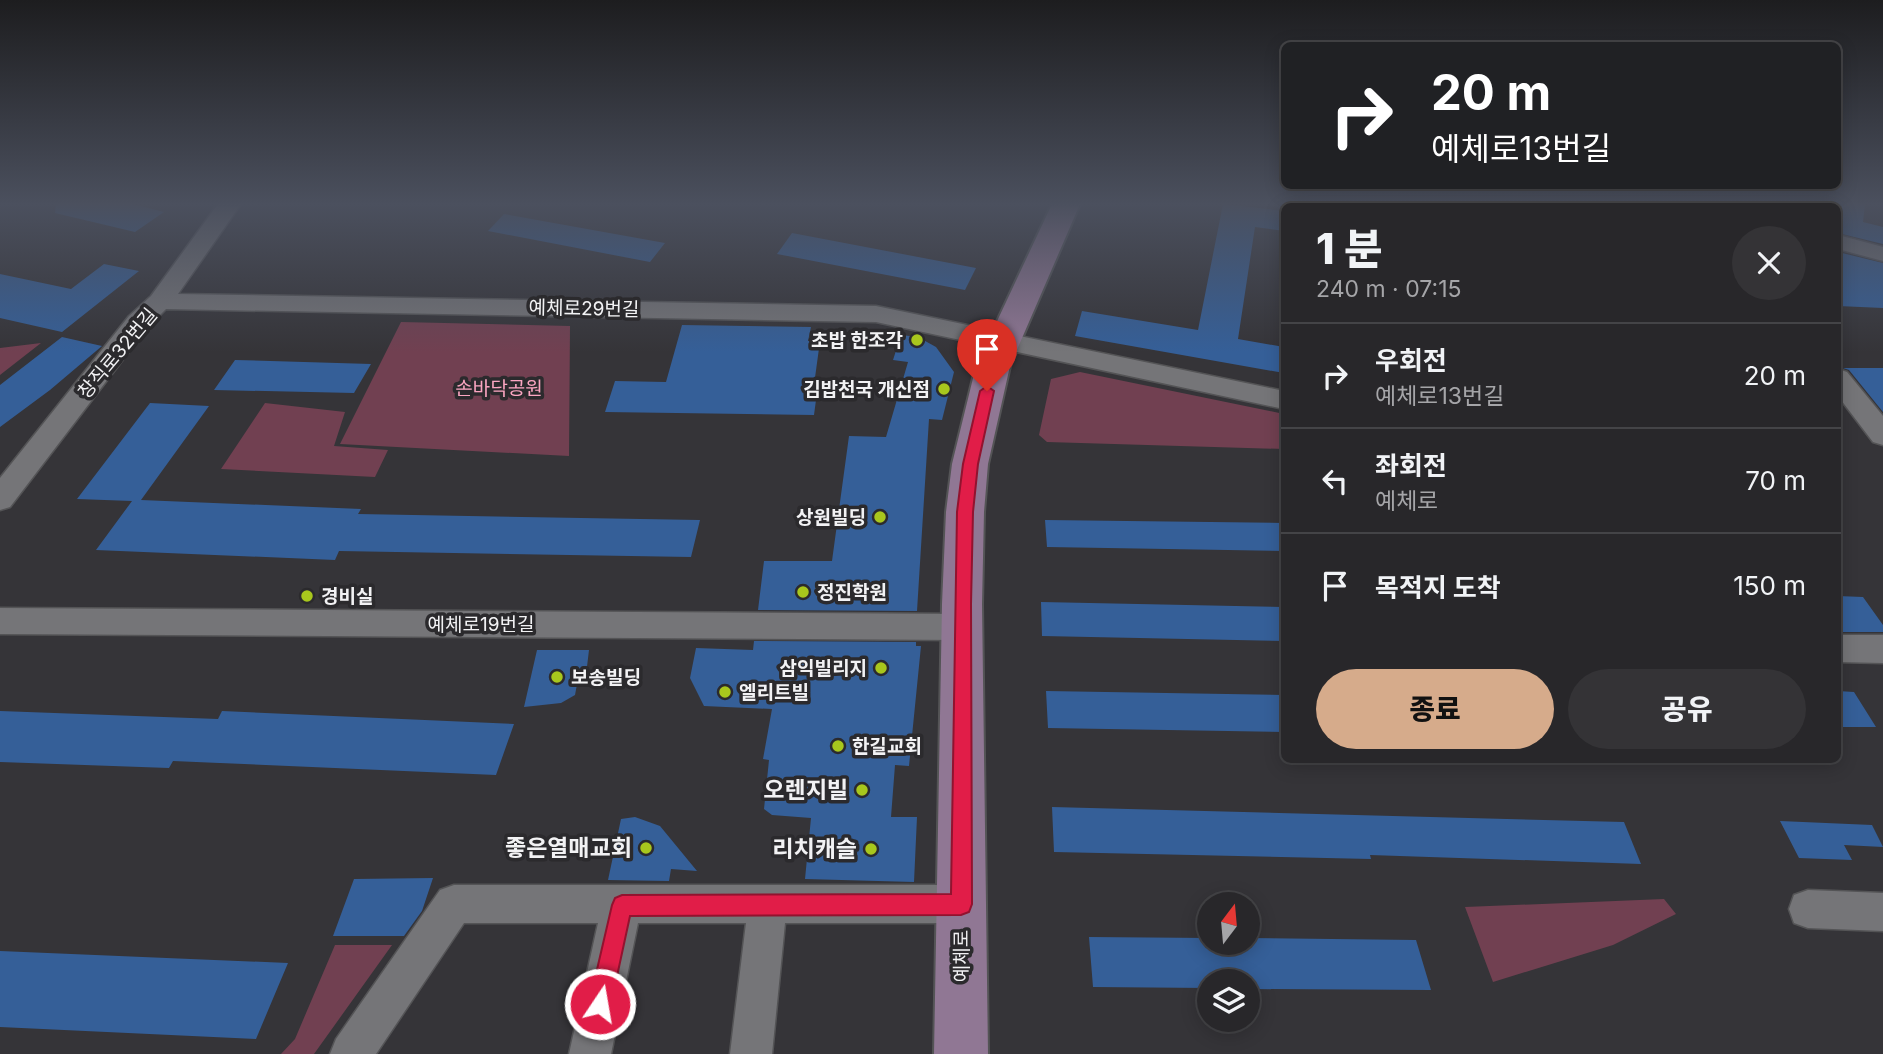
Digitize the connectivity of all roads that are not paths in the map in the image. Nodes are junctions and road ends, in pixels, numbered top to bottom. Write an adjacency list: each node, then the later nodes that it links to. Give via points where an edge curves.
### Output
1 (195, 253): 3 (street, 창직로32번길)
2 (1044, 253): 4 (street, 예체로)
3 (160, 301): 4 (street, 예체로29번길, via 876,314); 8 (street, 창직로32번길, via 138,322)
4 (1005, 341): 6 (street, 예체로29번길); 10 (street, 예체로, via 993,366 970,464)
5 (1841, 382): 7 (street)
6 (1281, 399)
7 (1883, 435)
8 (0, 499)
9 (0, 621): 10 (street, 예체로19번길)
10 (962, 627): 13 (street, 예체로)
11 (1841, 649): 12 (street)
12 (1883, 649)
13 (961, 904): 15 (street); 21 (street, 예체로)
14 (622, 905): 15 (street); 18 (street, via 454,904); 19 (street)
15 (767, 905): 20 (street)
16 (1808, 909): 17 (street)
17 (1883, 912)
18 (351, 1054)
19 (590, 1054)
20 (751, 1054)
21 (961, 1054)

